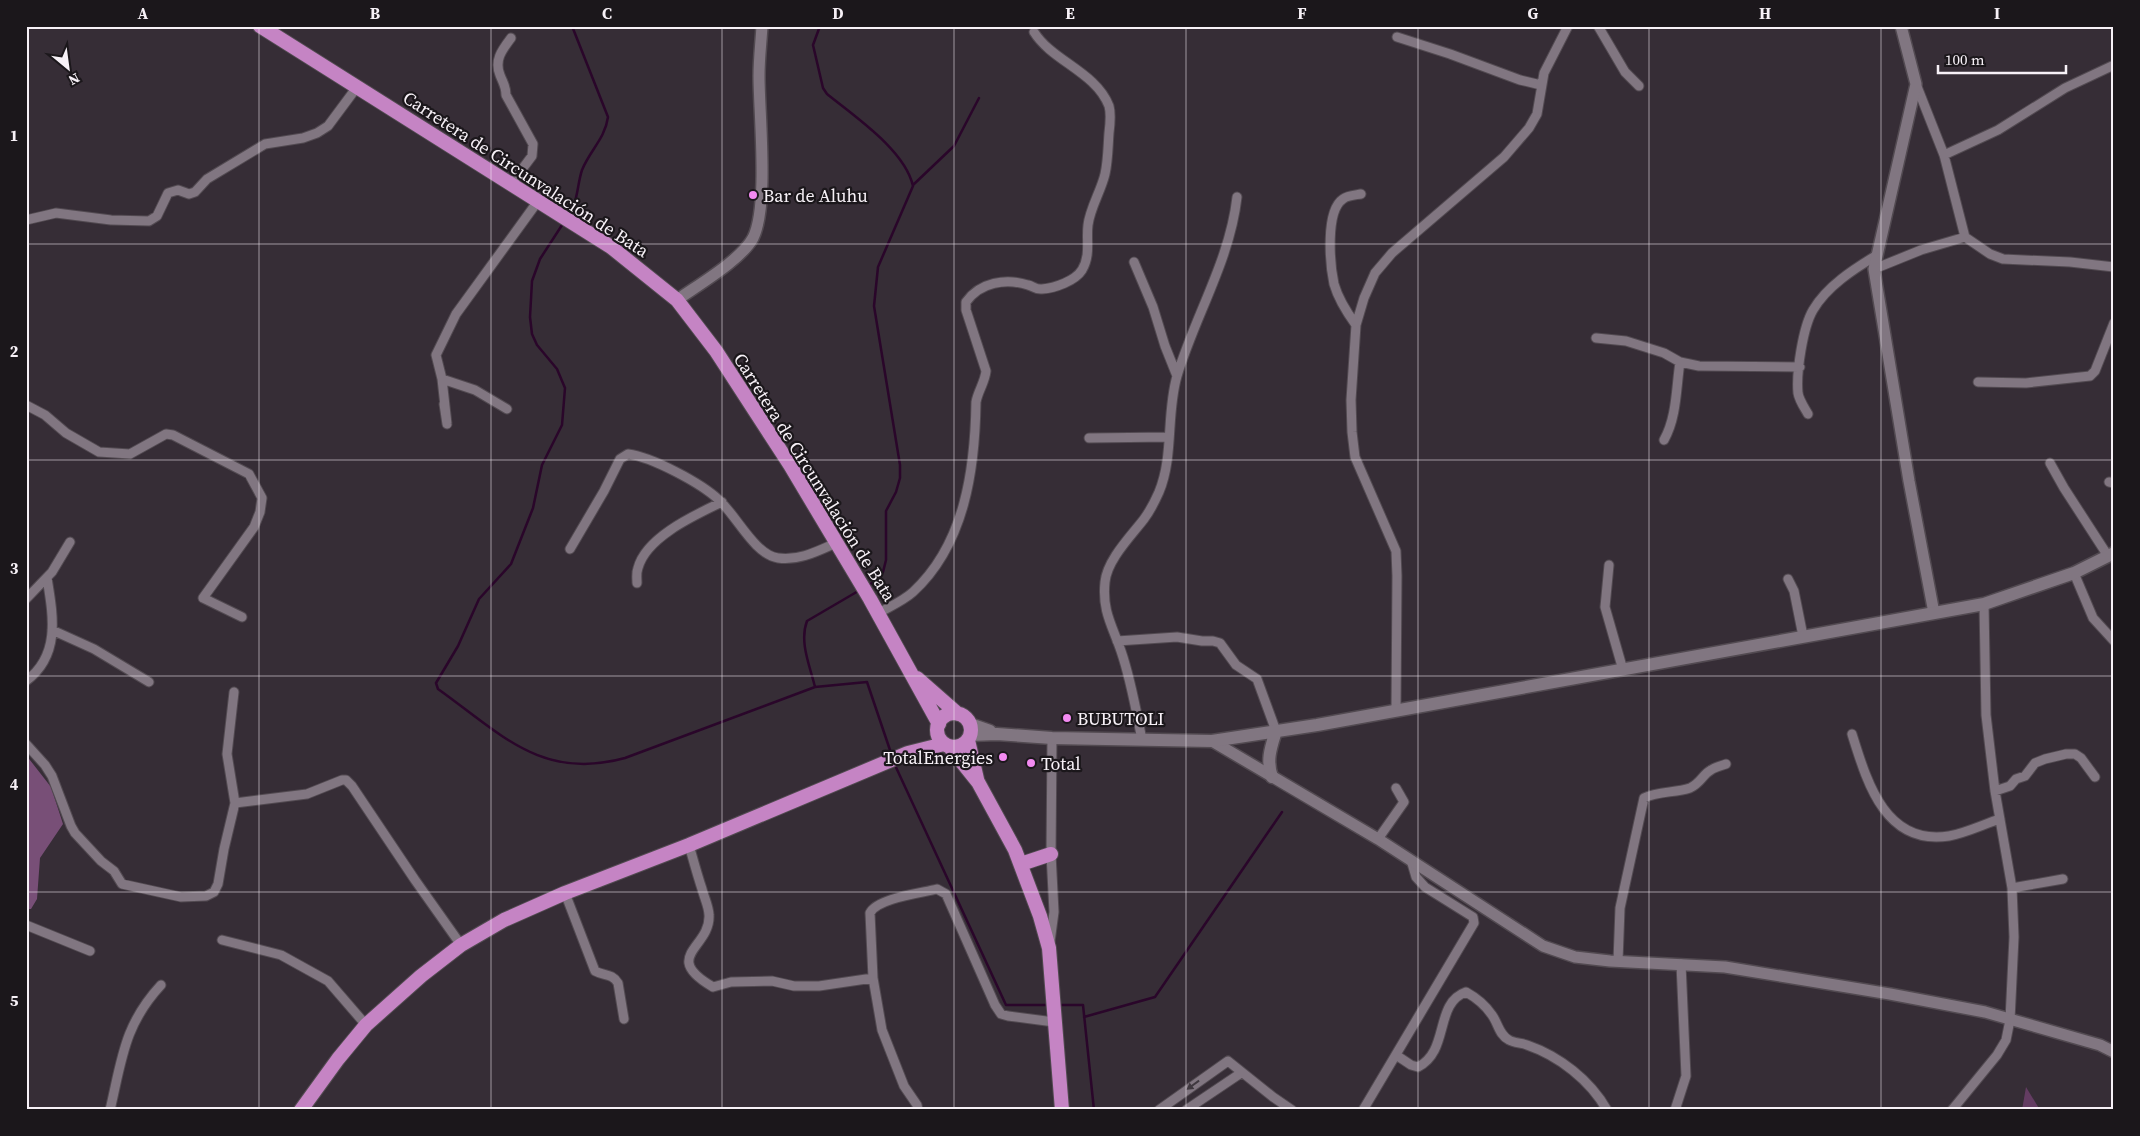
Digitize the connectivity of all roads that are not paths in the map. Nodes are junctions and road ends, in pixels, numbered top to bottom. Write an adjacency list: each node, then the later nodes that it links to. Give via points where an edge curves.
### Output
1 (260, 26): 13 (main road, Carretera de Circunvalación de Bata)
2 (762, 26): 25 (street, via 759,73 760,220 752,239 737,257)
3 (1568, 26): 11 (street)
4 (1598, 26): 12 (street, via 1625,72)
5 (1900, 26): 10 (street)
6 (1034, 32): 55 (street, via 1040,42 1090,81 1110,108 1105,173 1088,224 1088,255 1082,270 1074,278 1058,285 1041,289 1000,282 982,288 966,302 986,371 977,394 972,476 958,524 947,548 911,593)
7 (1397, 37): 11 (street)
8 (511, 38): 15 (street, via 497,60 499,73 506,86 506,95 533,144 532,156)
9 (2114, 65): 14 (street, via 2065,88 1998,130)
10 (1916, 84): 14 (street); 21 (street)
11 (1541, 85): 27 (street, via 1538,114 1529,128 1504,156 1392,253 1375,273)
12 (1639, 86)
13 (357, 87): 15 (main road, Carretera de Circunvalación de Bata); 19 (street, via 328,126 304,138 264,144 207,179 195,192 189,194 178,190 168,193 156,216 149,222 56,213)
14 (1944, 155): 20 (street)
15 (511, 184): 18 (main road, Carretera de Circunvalación de Bata)
16 (1361, 194): 27 (street, via 1344,197 1337,204 1333,212 1330,255 1335,286)
17 (1237, 197): 31 (street, via 1235,218 1221,261)
18 (538, 202): 25 (main road, Carretera de Circunvalación de Bata, via 611,247); 32 (street, via 447,332 436,355)
19 (26, 220)
20 (1965, 237): 23 (street, via 1984,251 2003,259); 24 (street)
21 (1877, 255): 24 (street); 30 (street, via 1840,281 1814,309 1808,321)
22 (1134, 262): 31 (street)
23 (2114, 266)
24 (1874, 269): 54 (street)
25 (677, 300): 44 (main road, Carretera de Circunvalación de Bata, via 716,351)
26 (2114, 323): 33 (street, via 2090,376 2026,382)
27 (1356, 326): 66 (street, via 1351,400 1355,457 1396,551)
28 (1596, 338): 29 (street, via 1626,341 1664,353)
29 (1680, 362): 30 (street, via 1732,368); 40 (street, via 1674,414)
30 (1800, 367): 37 (street, via 1798,392)
31 (1178, 376): 38 (street, via 1171,406)
32 (442, 379): 34 (street, via 447,424); 36 (street, via 475,390)
33 (1978, 382)
34 (444, 404)
35 (26, 406): 56 (street, via 45,415 66,433 99,452 130,454 166,434 173,435 250,474 262,498 260,512 254,527 203,598)
36 (507, 408)
37 (1808, 414)
38 (1169, 437): 39 (street); 59 (street, via 1167,464 1159,491 1105,580 1107,618)
39 (1089, 438)
40 (1664, 440)
41 (2050, 463): 46 (street)
42 (722, 502): 44 (street, via 766,555 796,558); 45 (street, via 707,490 658,464 639,455 628,454 620,459); 51 (street, via 691,517 654,543 639,564)
43 (70, 542): 49 (street)
44 (836, 543): 55 (main road, Carretera de Circunvalación de Bata)
45 (570, 549)
46 (2111, 555): 48 (main road)
47 (1609, 565): 62 (street, via 1605,607)
48 (2074, 573): 53 (main road); 60 (street, via 2093,618)
49 (47, 578): 52 (street); 57 (street)
50 (1788, 579): 58 (street)
51 (637, 583)
52 (26, 599)
53 (1984, 604): 54 (main road); 83 (street, via 1986,715)
54 (1934, 613): 58 (main road)
55 (877, 614): 61 (main road, Carretera de Circunvalación de Bata)
56 (242, 617)
57 (52, 630): 63 (street, via 46,661); 64 (street, via 94,649)
58 (1804, 636): 62 (main road)
59 (1117, 641): 69 (street, via 1177,637 1220,643 1236,665 1260,682); 73 (street)
60 (2114, 641)
61 (908, 670): 67 (main road, Carretera de Circunvalación de Bata); 68 (main road, Carretera de Circunvalación de Bata)
62 (1623, 670): 66 (main road)
63 (26, 681)
64 (149, 682)
65 (234, 692): 84 (street, via 227,754)
66 (1396, 710): 69 (main road)
67 (958, 714): 68 (main road, via 949,714); 70 (main road, via 967,720)
68 (938, 726): 76 (main road, via 938,736); 77 (main road)
69 (1276, 731): 74 (main road); 79 (main road, via 1268,768)
70 (969, 733): 72 (main road); 76 (main road, via 960,746); 81 (main road)
71 (1852, 734): 85 (street, via 1865,778 1891,820 1902,829 1929,837 1950,836)
72 (1052, 738): 73 (main road); 88 (street)
73 (1142, 740): 74 (main road)
74 (1212, 741): 79 (street)
75 (26, 744): 84 (street, via 52,776 76,834 114,871 122,884 181,897 206,896 214,892)
76 (946, 745): 77 (main road); 81 (main road)
77 (905, 754): 87 (main road)
78 (1726, 764): 99 (street, via 1709,770 1702,781 1691,787 1644,798 1620,908)
79 (1272, 777): 86 (street)
80 (2095, 777): 83 (street, via 2081,758 2066,754 2035,763 2025,776)
81 (978, 782): 90 (main road)
82 (1396, 788): 86 (street, via 1404,802)
83 (1996, 791): 85 (street)
84 (235, 803): 96 (street, via 306,794 346,780)
85 (2000, 819): 92 (street)
86 (1378, 839): 89 (street)
87 (689, 845): 93 (main road); 101 (street, via 709,914 706,933 695,945 690,960 691,970 700,979 713,986 772,981 794,986 819,986)
88 (1051, 854): 90 (main road); 97 (street, via 1054,912)
89 (1411, 860): 99 (street, via 1543,946 1575,957); 108 (street, via 1416,877 1473,917 1474,923)
90 (1021, 864): 97 (main road)
91 (2063, 880): 92 (street)
92 (2012, 888): 104 (street, via 2014,937)
93 (565, 893): 96 (main road, via 504,920); 103 (street, via 595,971 609,974 618,983)
94 (26, 925): 98 (street)
95 (222, 940): 106 (street, via 280,955 328,981)
96 (461, 945): 106 (main road)
97 (1049, 948): 105 (main road)
98 (90, 951)
99 (1618, 961): 100 (street)
100 (1681, 964): 104 (street, via 1725,967 1872,991 1985,1012); 120 (street, via 1686,1076)
101 (873, 978): 105 (street, via 872,908 891,900 942,890 1001,1014); 112 (street, via 882,1030 904,1086)
102 (162, 985): 110 (street, via 146,1001 128,1036)
103 (624, 1019)
104 (2010, 1020): 107 (street, via 2100,1045); 121 (street, via 2006,1040 1997,1055)
105 (1054, 1021): 113 (main road); 114 (main road)
106 (366, 1025): 111 (main road)
107 (2114, 1052)
108 (1396, 1055): 118 (street); 119 (street, via 1418,1067 1427,1063 1435,1053 1450,1003 1466,992 1492,1014 1508,1040 1528,1045 1568,1065)
109 (1241, 1072): 115 (street, one-way to 115, via 1228,1061); 116 (street); 117 (street)
110 (110, 1110)
111 (301, 1110)
112 (918, 1110)
113 (1054, 1110)
114 (1062, 1110)
115 (1159, 1110)
116 (1186, 1110)
117 (1292, 1110)
118 (1363, 1110)
119 (1607, 1110)
120 (1675, 1110)
121 (1952, 1110)

